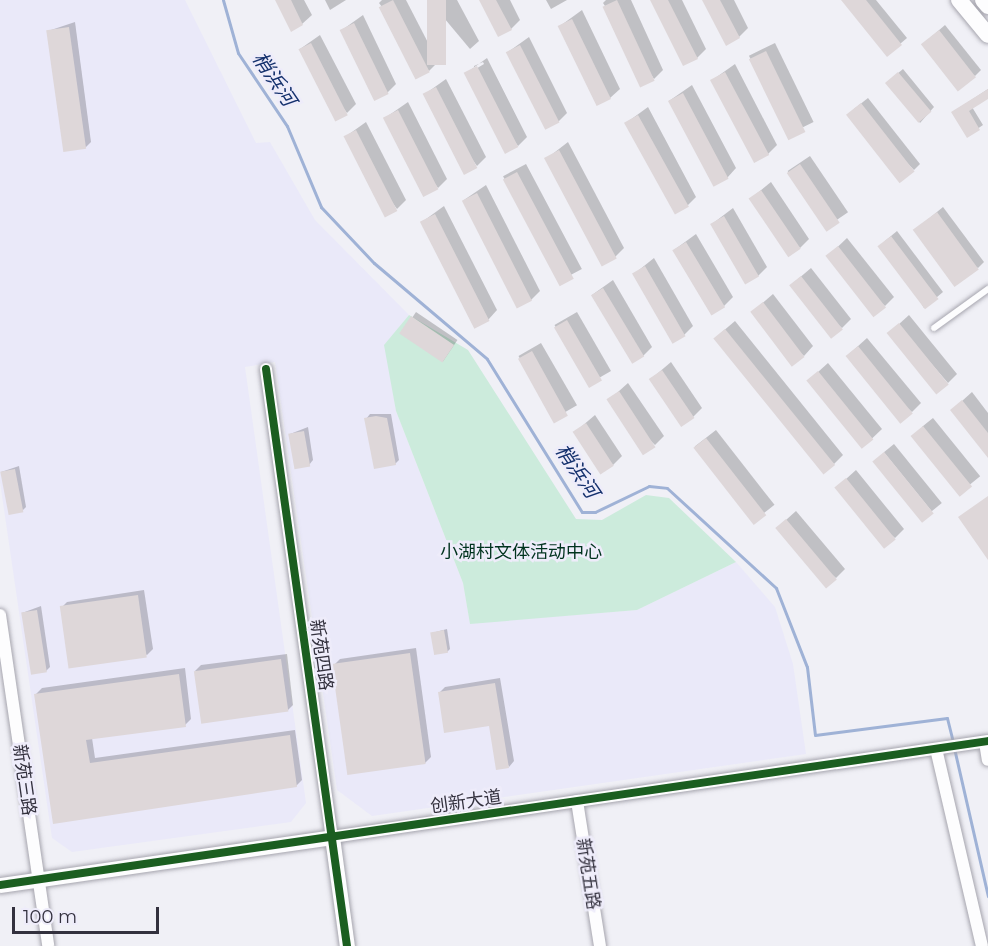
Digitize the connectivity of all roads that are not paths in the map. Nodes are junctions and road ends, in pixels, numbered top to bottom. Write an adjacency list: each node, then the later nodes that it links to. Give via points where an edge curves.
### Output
1 (959, 0): 4 (main road)
2 (983, 0): 3 (main road)
3 (988, 6)
4 (988, 35)
5 (988, 290): 6 (lane)
6 (934, 328)
7 (266, 369): 13 (street, 新苑四路)
8 (0, 615): 14 (street, 新苑三路)
9 (986, 742): 10 (street, 创新大道); 11 (street)
10 (942, 751): 12 (street, 创新大道); 19 (street)
11 (988, 760)
12 (577, 801): 13 (street, 创新大道); 18 (street, 新苑五路)
13 (332, 837): 14 (street, 创新大道); 17 (street, 新苑四路)
14 (38, 879): 15 (street, 创新大道); 16 (street, 新苑三路)
15 (0, 885)
16 (48, 946)
17 (348, 946)
18 (600, 946)
19 (982, 946)

